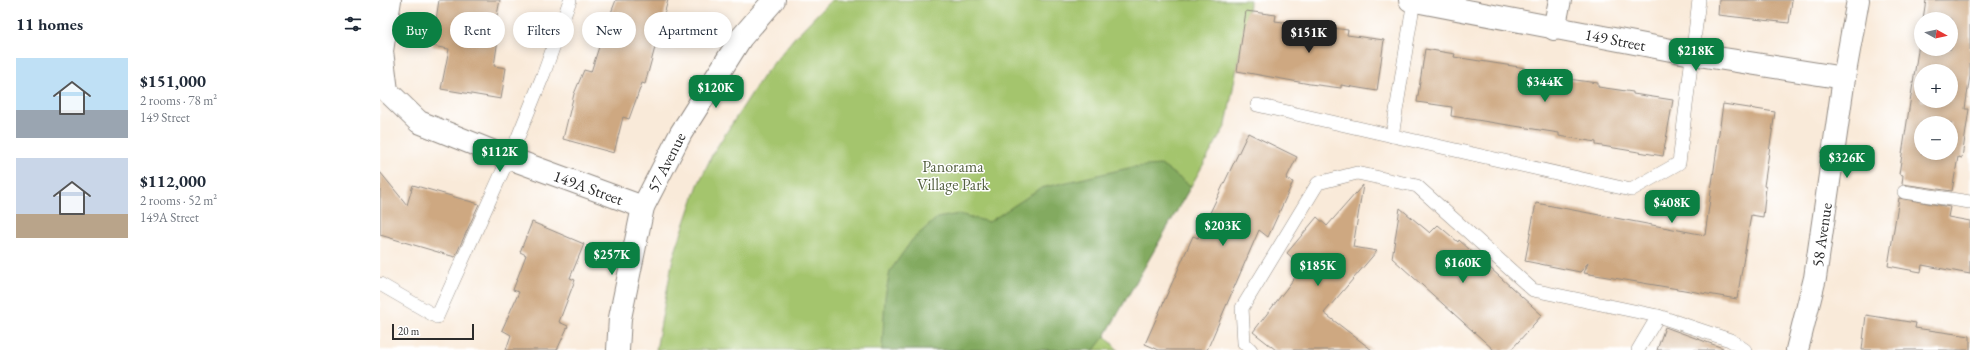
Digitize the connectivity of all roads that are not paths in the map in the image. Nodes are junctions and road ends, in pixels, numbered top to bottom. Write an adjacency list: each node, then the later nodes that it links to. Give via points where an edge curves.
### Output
1 (390, 0): 13 (street, 149A Street, via 382,51 387,91 419,122)
2 (570, 0): 13 (lane)
3 (774, 0): 16 (street, 57 Avenue, via 737,44 681,133)
4 (1412, 0): 8 (street, 149 Street); 12 (lane)
5 (1560, 0): 8 (street)
6 (1699, 0): 9 (lane)
7 (1858, 0): 10 (street, 58 Avenue)
8 (1554, 29): 9 (street, 149 Street)
9 (1692, 54): 10 (street, 149 Street); 12 (lane, via 1679,163 1632,190)
10 (1844, 78): 23 (street, 58 Avenue, via 1815,278)
11 (1257, 105): 12 (lane)
12 (1392, 136)
13 (510, 158): 16 (street, 149A Street); 17 (lane, via 438,317)
14 (1904, 192): 15 (lane)
15 (1970, 202)
16 (643, 207): 19 (street, 57 Avenue, via 620,318)
17 (380, 284)
18 (1658, 316): 20 (lane, via 1533,290 1417,186 1357,173 1318,183 1242,308 1244,343); 21 (lane); 22 (lane, via 1730,340)
19 (618, 350)
20 (1250, 350)
21 (1638, 350)
22 (1745, 350)
23 (1797, 350)

